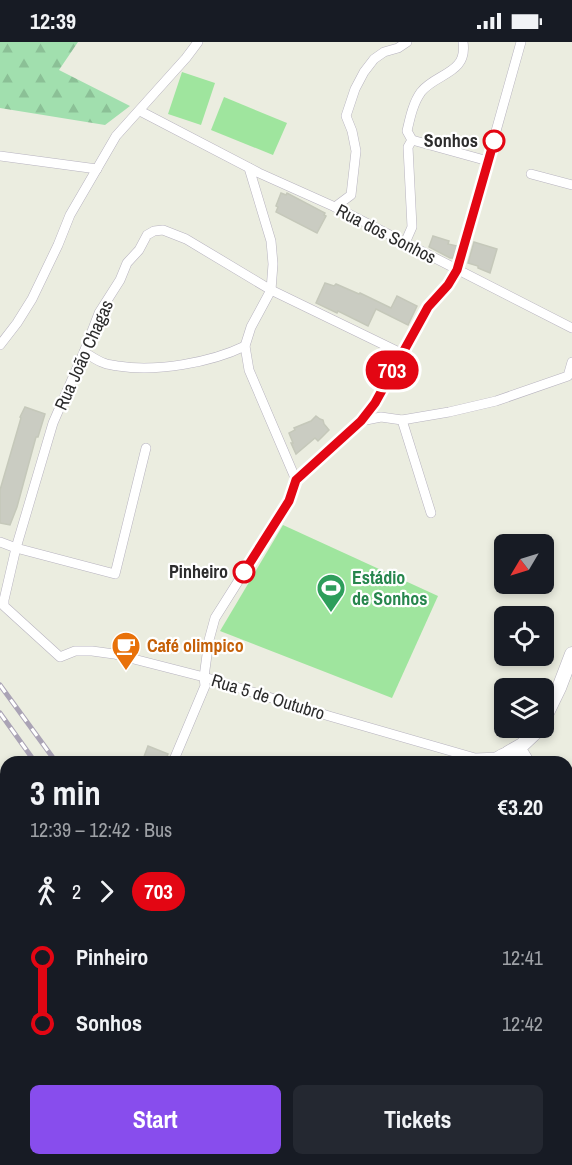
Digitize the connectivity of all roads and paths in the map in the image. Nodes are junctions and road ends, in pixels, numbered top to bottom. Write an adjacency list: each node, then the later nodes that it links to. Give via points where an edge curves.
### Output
1 (198, 42): 5 (street)
2 (407, 42): 13 (street, via 374,59 354,89 346,116 356,151 351,195)
3 (463, 42): 6 (street, via 459,65 422,91 413,107 407,131)
4 (521, 42): 8 (street)
5 (140, 111): 9 (street, Rua dos Sonhos); 10 (street, via 116,136)
6 (412, 140): 8 (street); 14 (street, via 408,147 412,227)
7 (0, 156): 10 (street)
8 (488, 161): 15 (street)
9 (249, 168): 13 (street, Rua dos Sonhos); 16 (street, via 271,241)
10 (97, 169): 18 (street, via 70,215 32,299)
11 (531, 174): 12 (street)
12 (572, 185)
13 (335, 207): 14 (street, Rua dos Sonhos)
14 (405, 243): 15 (street, Rua dos Sonhos)
15 (457, 270): 17 (street); 21 (street, Rua dos Sonhos, via 428,307)
16 (271, 290): 19 (street); 20 (street, Rua João Chagas, via 186,240 163,230 154,231 127,263 99,313); 21 (street)
17 (572, 328)
18 (0, 345)
19 (245, 346): 20 (street, via 183,365 152,369 105,364); 26 (street, via 249,370)
20 (84, 352): 29 (street, Rua João Chagas, via 53,423)
21 (401, 353): 24 (street, Rua dos Sonhos)
22 (572, 362): 23 (street, via 568,376 496,401)
23 (402, 420): 24 (street, via 381,417); 27 (street)
24 (361, 421): 26 (street, Rua dos Sonhos)
25 (146, 448): 29 (street, via 115,574)
26 (296, 480): 32 (street, via 289,501 215,618)
27 (431, 513)
28 (0, 542): 29 (street)
29 (16, 548): 31 (street, Rua João Chagas, via 4,606)
30 (572, 654): 33 (main road)
31 (60, 657): 32 (street, Rua 5 de Outubro, via 75,651 114,654)
32 (204, 677): 36 (street, via 205,686); 37 (street, Rua 5 de Outubro)
33 (554, 698)
34 (529, 738): 38 (main road)
35 (534, 738): 41 (main road)
36 (175, 756)
37 (464, 756)
38 (503, 756)
39 (505, 756): 40 (main road, via 515,752)
40 (523, 756)
41 (527, 756)

